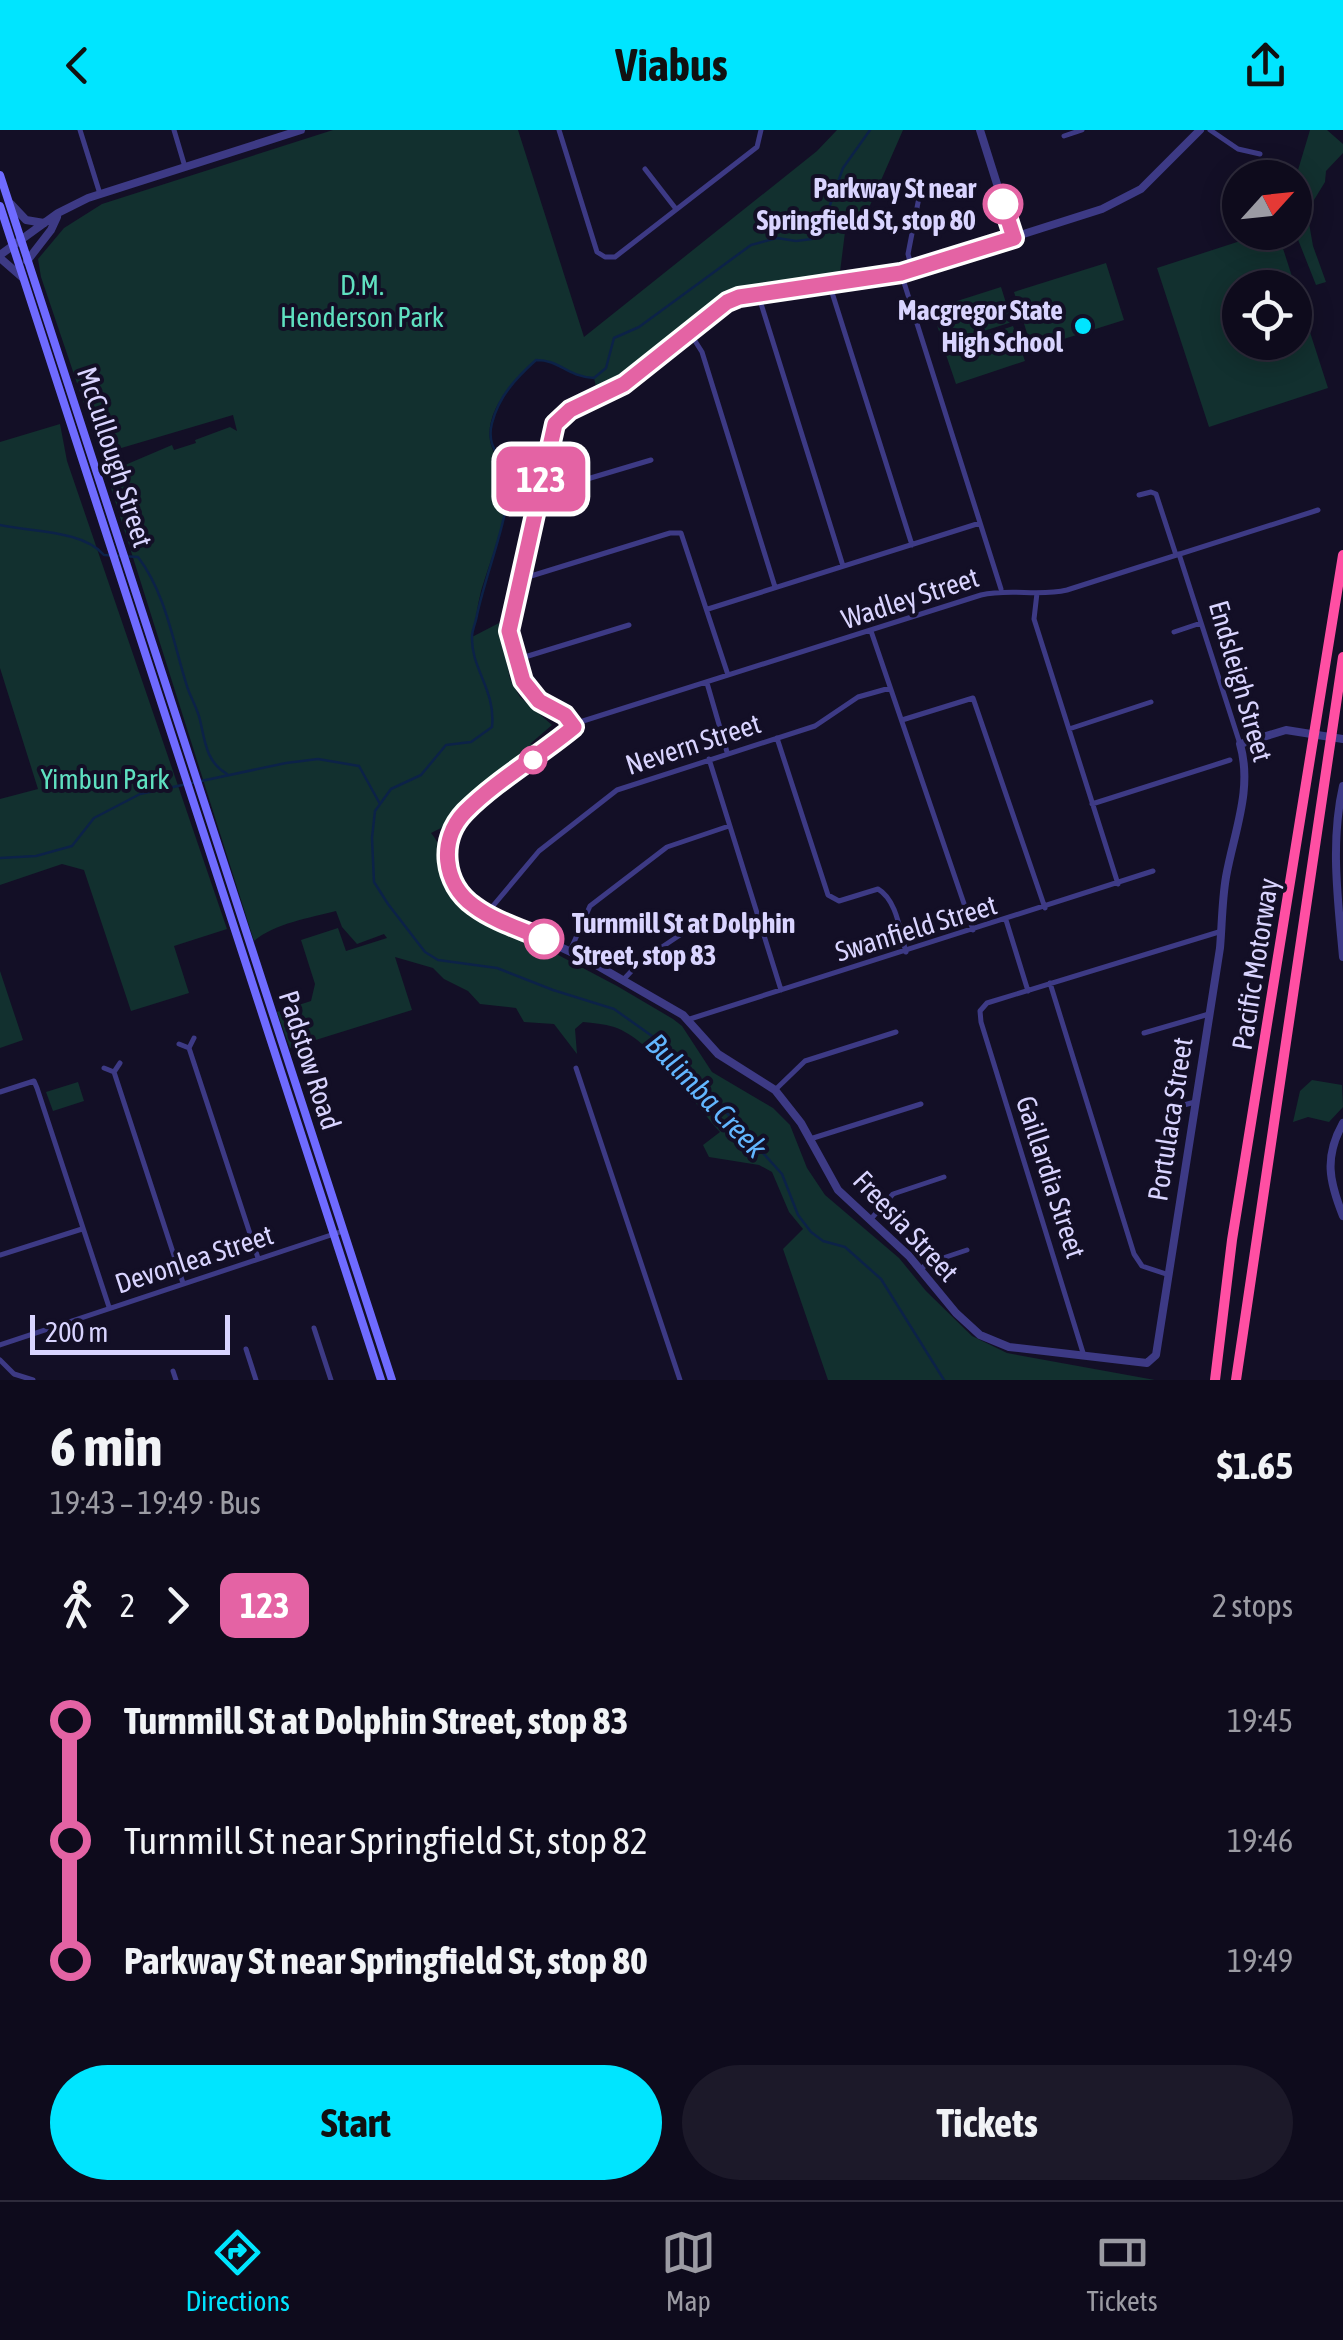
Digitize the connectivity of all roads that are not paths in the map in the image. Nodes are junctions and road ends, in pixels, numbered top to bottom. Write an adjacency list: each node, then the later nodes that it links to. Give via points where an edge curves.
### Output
1 (80, 130): 17 (street)
2 (174, 130): 13 (street)
3 (302, 130): 10 (street)
4 (559, 130): 20 (street, via 605,257 615,258)
5 (760, 130): 20 (street, via 757,147)
6 (980, 130): 23 (street)
7 (1082, 130): 11 (street)
8 (1200, 130): 23 (street, via 1124,200)
9 (1210, 130): 12 (street, via 1238,150)
10 (268, 135): 13 (street)
11 (1064, 136)
12 (1260, 154)
13 (185, 167): 17 (street)
14 (645, 169): 20 (street)
15 (0, 175): 18 (main road, McCullough Street)
16 (922, 182): 27 (street, via 908,254)
17 (100, 194): 21 (street)
18 (8, 199): 22 (street, via 26,220); 24 (main road, McCullough Street)
19 (0, 206): 24 (main road, McCullough Street)
20 (676, 208)
21 (58, 213): 22 (street); 26 (street)
22 (44, 223): 24 (street)
23 (1014, 238): 27 (street)
24 (17, 243): 25 (street); 26 (main road, McCullough Street); 29 (main road, McCullough Street)
25 (0, 257): 29 (street)
26 (28, 261): 63 (main road, McCullough Street)
27 (912, 270): 28 (street)
28 (901, 273): 30 (street); 37 (street)
29 (23, 278): 65 (main road, McCullough Street)
30 (829, 283): 31 (street); 38 (street)
31 (758, 294): 32 (street, via 727,302); 41 (street)
32 (690, 333): 34 (street, via 624,384 561,416 550,434); 43 (street, via 702,352)
33 (651, 460): 34 (street)
34 (539, 488): 42 (street)
35 (1139, 495): 39 (street, Endsleigh Street, via 1156,494)
36 (1318, 510): 39 (street, Wadley Street)
37 (980, 523): 38 (street); 44 (street)
38 (912, 545): 41 (street)
39 (1178, 555): 45 (street, Wadley Street); 47 (street, Endsleigh Street)
40 (1343, 555): 132 (highway, Pacific Motorway)
41 (843, 566): 43 (street)
42 (520, 576): 46 (street, via 676,532 685,539); 52 (street, via 509,631)
43 (775, 587): 46 (street)
44 (1001, 590): 45 (street, Wadley Street); 49 (street, Wadley Street)
45 (1037, 593): 59 (street, via 1034,619)
46 (708, 608): 53 (street)
47 (1201, 623): 50 (street); 62 (street, Endsleigh Street)
48 (629, 625): 52 (street)
49 (871, 631): 53 (street, Wadley Street); 55 (street)
50 (1174, 632)
51 (1343, 657): 133 (highway, Pacific Motorway)
52 (515, 660): 58 (street, via 530,692)
53 (728, 675): 54 (street, Wadley Street)
54 (707, 683): 58 (street, Wadley Street); 64 (street)
55 (890, 688): 57 (street); 60 (street, Nevern Street)
56 (1151, 702): 59 (street)
57 (902, 720): 74 (street, via 973,698); 77 (street)
58 (574, 727): 75 (street, via 455,826 448,870 463,896)
59 (1069, 729): 69 (street)
60 (777, 738): 64 (street, Nevern Street); 81 (street, via 828,895 840,900 884,892)
61 (1342, 739): 62 (street, via 1280,731)
62 (1240, 744): 72 (street, Endsleigh Street, via 1246,778)
63 (188, 752): 109 (main road, Padstow Road)
64 (728, 753): 66 (street, Nevern Street)
65 (176, 756): 110 (main road, Padstow Road)
66 (709, 759): 70 (street); 75 (street, Nevern Street, via 617,790 539,851)
67 (1230, 760): 69 (street)
68 (1343, 786): 82 (street, via 1335,858)
69 (1092, 804): 73 (street)
70 (730, 826): 80 (street, via 668,846 590,906); 86 (street)
71 (1152, 871): 73 (street, Swanfield Street)
72 (1225, 881): 78 (street, Portulaca Street)
73 (1118, 884): 74 (street, Swanfield Street)
74 (1045, 908): 76 (street, Swanfield Street)
75 (487, 913): 80 (street, Freesia Street)
76 (1006, 920): 77 (street, Swanfield Street); 85 (street)
77 (973, 930): 81 (street, Swanfield Street)
78 (1222, 931): 84 (street); 87 (street, Portulaca Street)
79 (683, 934): 83 (street)
80 (570, 951): 83 (street, Freesia Street)
81 (906, 952): 86 (street, Swanfield Street)
82 (1343, 957)
83 (623, 980): 88 (street, Freesia Street)
84 (1050, 984): 85 (street); 115 (street, via 1134,1254 1142,1266)
85 (1028, 990): 121 (street, Gaillardia Street, via 987,1003 980,1022)
86 (781, 991): 88 (street, Swanfield Street)
87 (1210, 1014): 90 (street); 100 (street, Portulaca Street)
88 (690, 1019): 98 (street, Freesia Street, via 718,1054)
89 (896, 1032): 98 (street, via 805,1061)
90 (1144, 1033)
91 (194, 1038): 93 (street)
92 (179, 1044): 93 (street)
93 (189, 1048): 113 (street)
94 (120, 1062): 97 (street)
95 (104, 1068): 97 (street)
96 (576, 1068): 131 (street)
97 (114, 1072): 116 (street)
98 (775, 1090): 104 (street, Freesia Street)
99 (0, 1092): 108 (street, via 34,1081)
100 (1196, 1102): 102 (street); 115 (street, Portulaca Street)
101 (921, 1104): 104 (street)
102 (1169, 1110)
103 (1343, 1123): 106 (street, via 1328,1163)
104 (810, 1139): 107 (street, Freesia Street, via 838,1190)
105 (944, 1177): 107 (street, via 893,1194)
106 (1343, 1216)
107 (870, 1220): 114 (street, Freesia Street)
108 (82, 1228): 112 (street); 117 (street)
109 (343, 1230): 110 (street, Devonlea Street); 130 (main road, Padstow Road)
110 (333, 1234): 113 (street, Devonlea Street); 129 (main road, Padstow Road)
111 (967, 1250): 114 (street)
112 (0, 1256)
113 (258, 1259): 116 (street, Devonlea Street)
114 (920, 1269): 121 (street, Freesia Street, via 980,1335 1009,1347)
115 (1168, 1275): 123 (street, Portulaca Street)
116 (183, 1284): 117 (street, Devonlea Street)
117 (109, 1308): 119 (street, Devonlea Street)
118 (314, 1328): 128 (street)
119 (0, 1345)
120 (246, 1349): 127 (street)
121 (1084, 1356): 123 (street, Freesia Street)
122 (0, 1360): 125 (street)
123 (1151, 1362)
124 (173, 1371): 126 (street)
125 (33, 1380)
126 (176, 1380)
127 (256, 1380)
128 (331, 1380)
129 (381, 1380)
130 (392, 1380)
131 (680, 1380)
132 (1215, 1380)
133 (1236, 1380)

